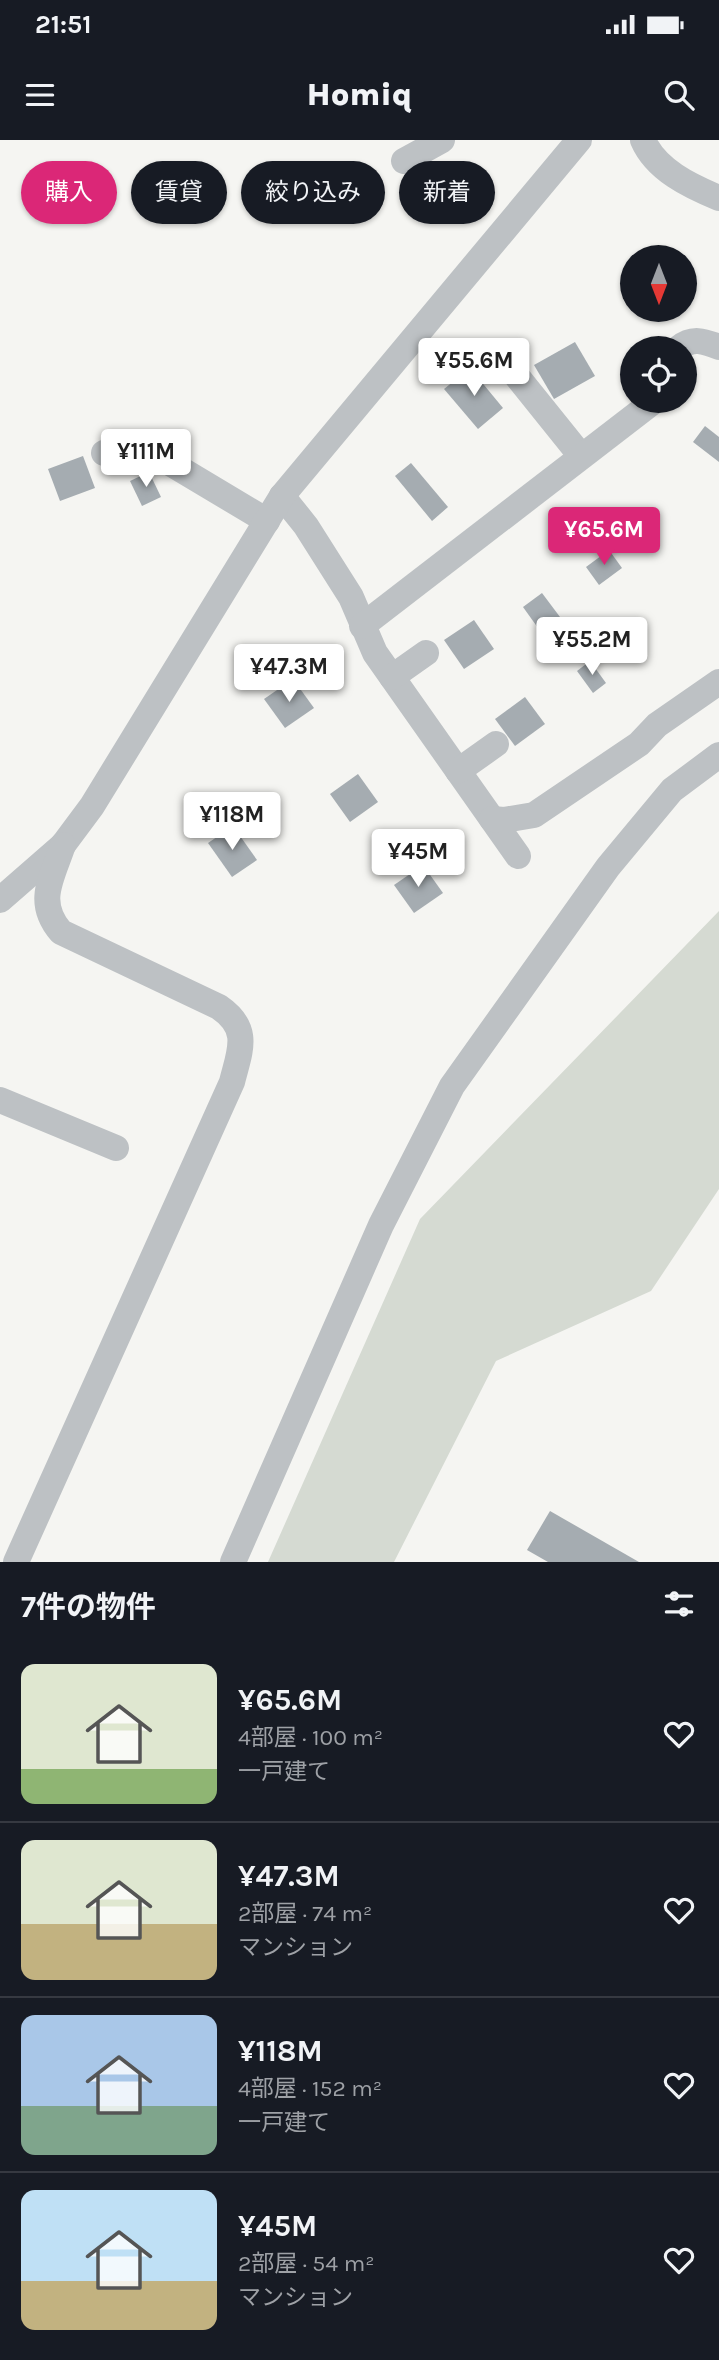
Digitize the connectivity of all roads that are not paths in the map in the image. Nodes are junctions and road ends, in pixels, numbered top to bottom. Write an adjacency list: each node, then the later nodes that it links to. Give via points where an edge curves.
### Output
1 (442, 140): 4 (lane)
2 (579, 140): 12 (lane)
3 (643, 140): 5 (lane, via 654,159 690,185)
4 (404, 161)
5 (719, 198)
6 (697, 341): 7 (lane)
7 (719, 347)
8 (499, 354): 11 (lane)
9 (638, 413): 11 (lane)
10 (104, 453): 13 (lane, via 128,444 145,448)
11 (582, 456): 14 (lane)
12 (282, 496): 13 (lane); 14 (lane, via 351,597)
13 (267, 521): 22 (lane, via 92,806)
14 (362, 626): 16 (lane)
15 (426, 653): 16 (lane)
16 (392, 677): 20 (lane)
17 (719, 682): 21 (lane, via 657,725 639,744 534,815)
18 (496, 744): 20 (lane)
19 (719, 755): 28 (lane, via 672,790 608,867 452,1086 381,1225)
20 (458, 771): 21 (lane)
21 (492, 819): 23 (lane)
22 (63, 845): 24 (lane); 27 (lane, via 46,898 49,918 61,932 219,1007 234,1017 240,1047 232,1082)
23 (518, 856)
24 (0, 900)
25 (0, 1100): 26 (lane)
26 (116, 1148)
27 (16, 1562)
28 (233, 1562)

